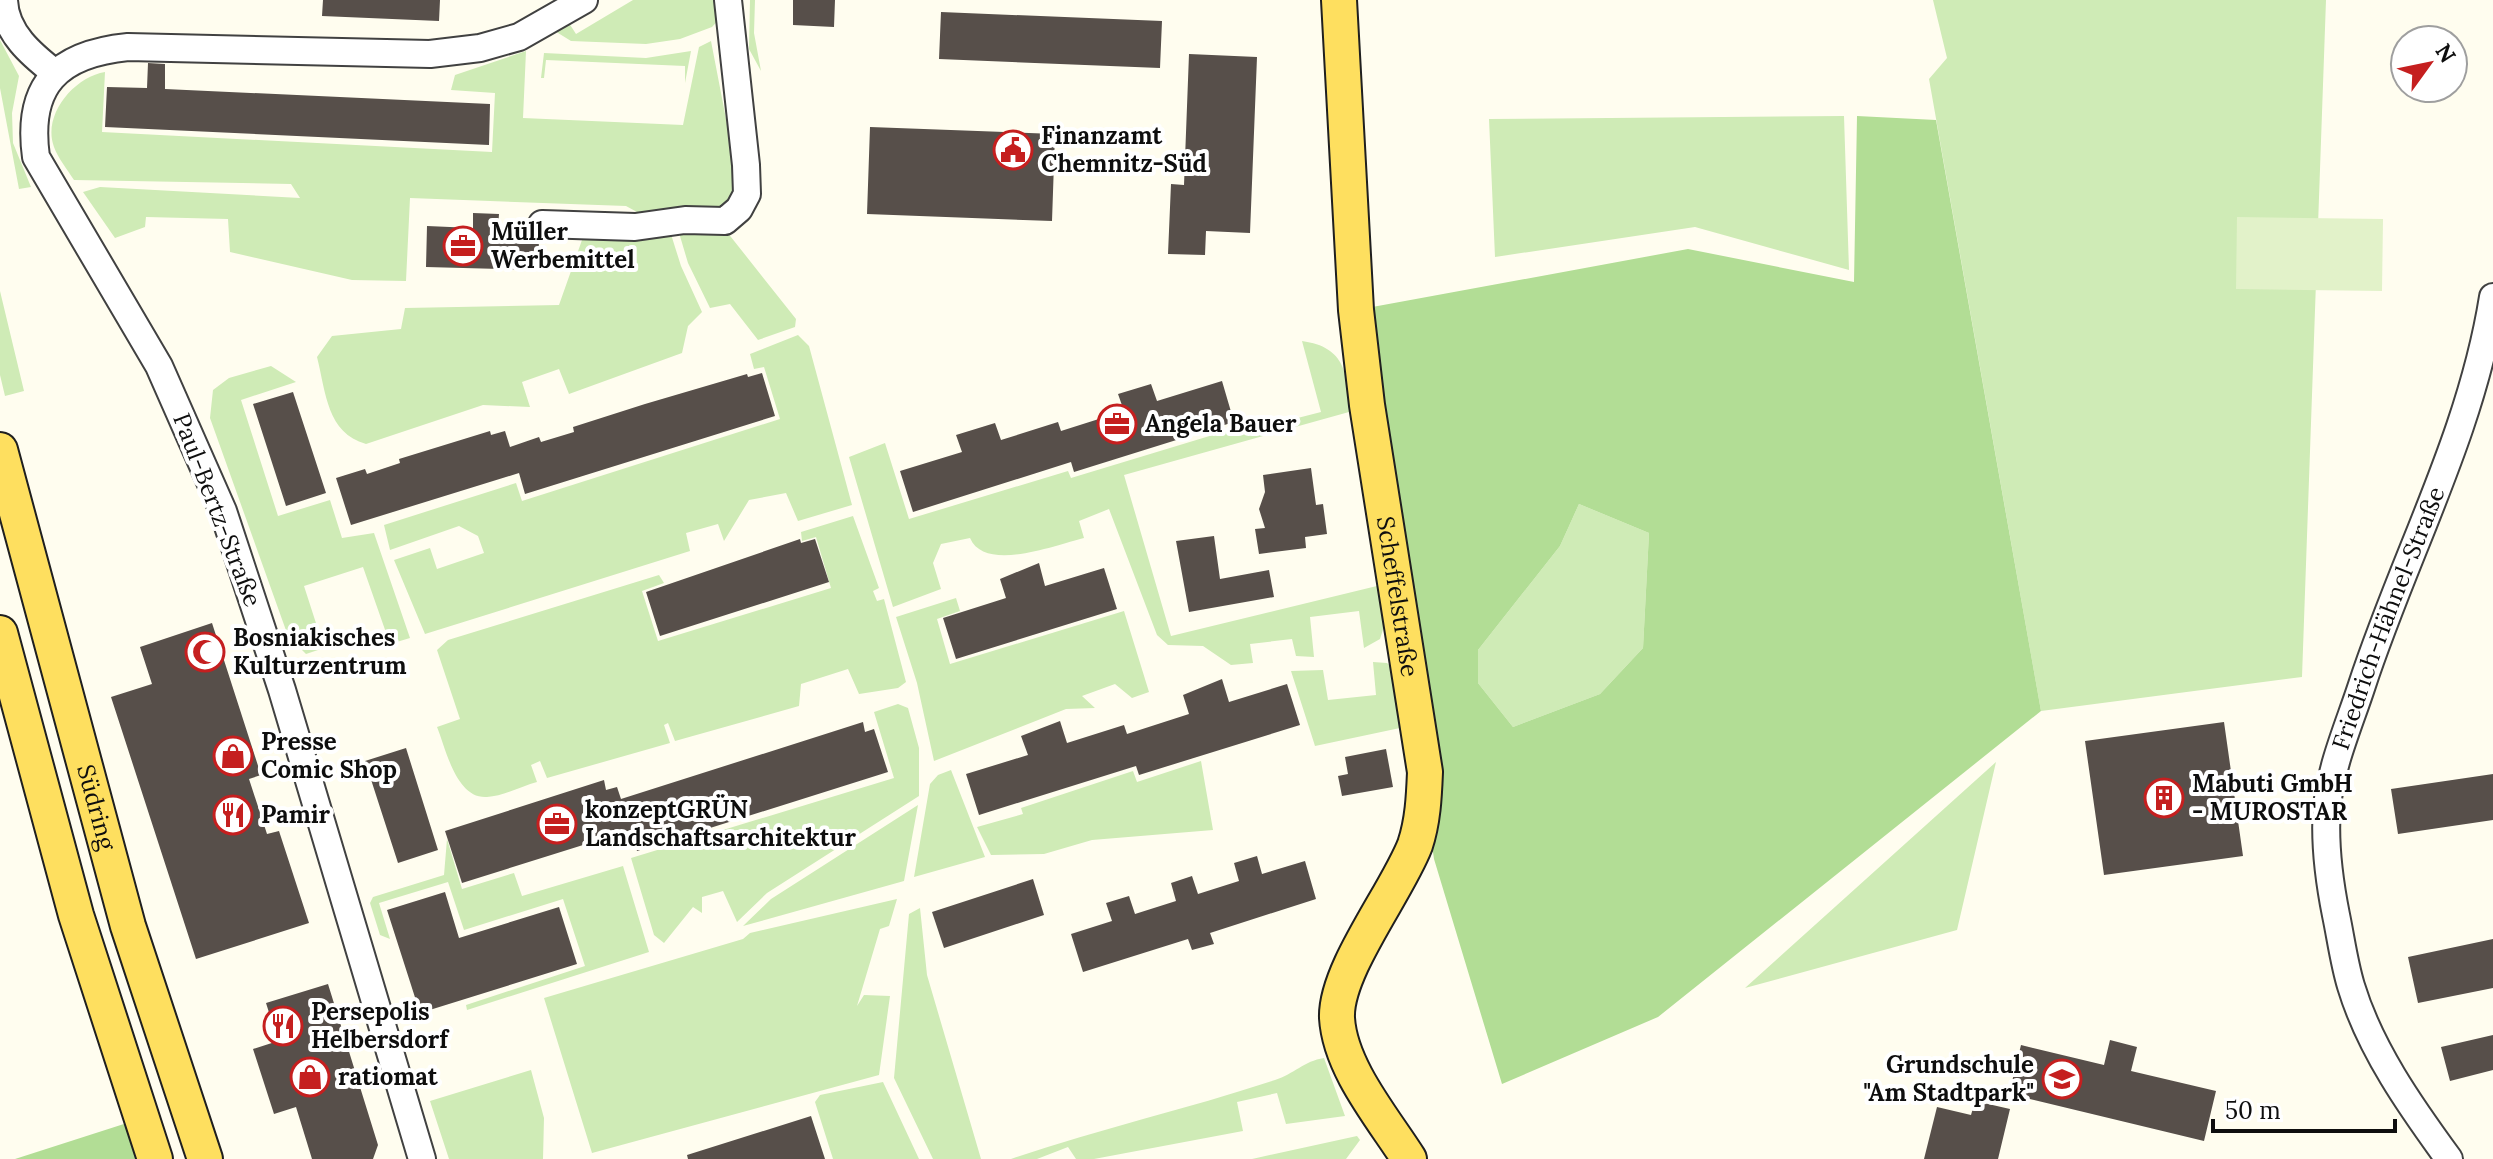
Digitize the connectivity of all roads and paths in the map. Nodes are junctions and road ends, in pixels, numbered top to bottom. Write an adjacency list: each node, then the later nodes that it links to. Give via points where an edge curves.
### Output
1 (4, 0): 5 (street, via 13,32)
2 (584, 0): 5 (street, via 519,37 480,48 430,54 128,47 101,50)
3 (728, 0): 6 (street, via 747,194 739,209 725,221 635,227)
4 (1339, 0): 13 (main road, Scheffelstraße, via 1355,295 1367,405 1425,772 1415,843 1355,959 1337,1017 1348,1058)
5 (55, 73): 12 (street, Paul-Bertz-Straße, via 37,98 31,126 36,157 159,366 223,511)
6 (542, 224)
7 (2493, 297): 14 (street, Friedrich-Hähnel-Straße, via 2461,432 2377,639 2327,807 2330,883 2350,984 2373,1039)
8 (0, 450): 11 (main road, Südring, via 128,926)
9 (0, 633): 10 (main road, Südring, via 76,915)
10 (155, 1159)
11 (205, 1159)
12 (422, 1159)
13 (1409, 1159)
14 (2449, 1159)

